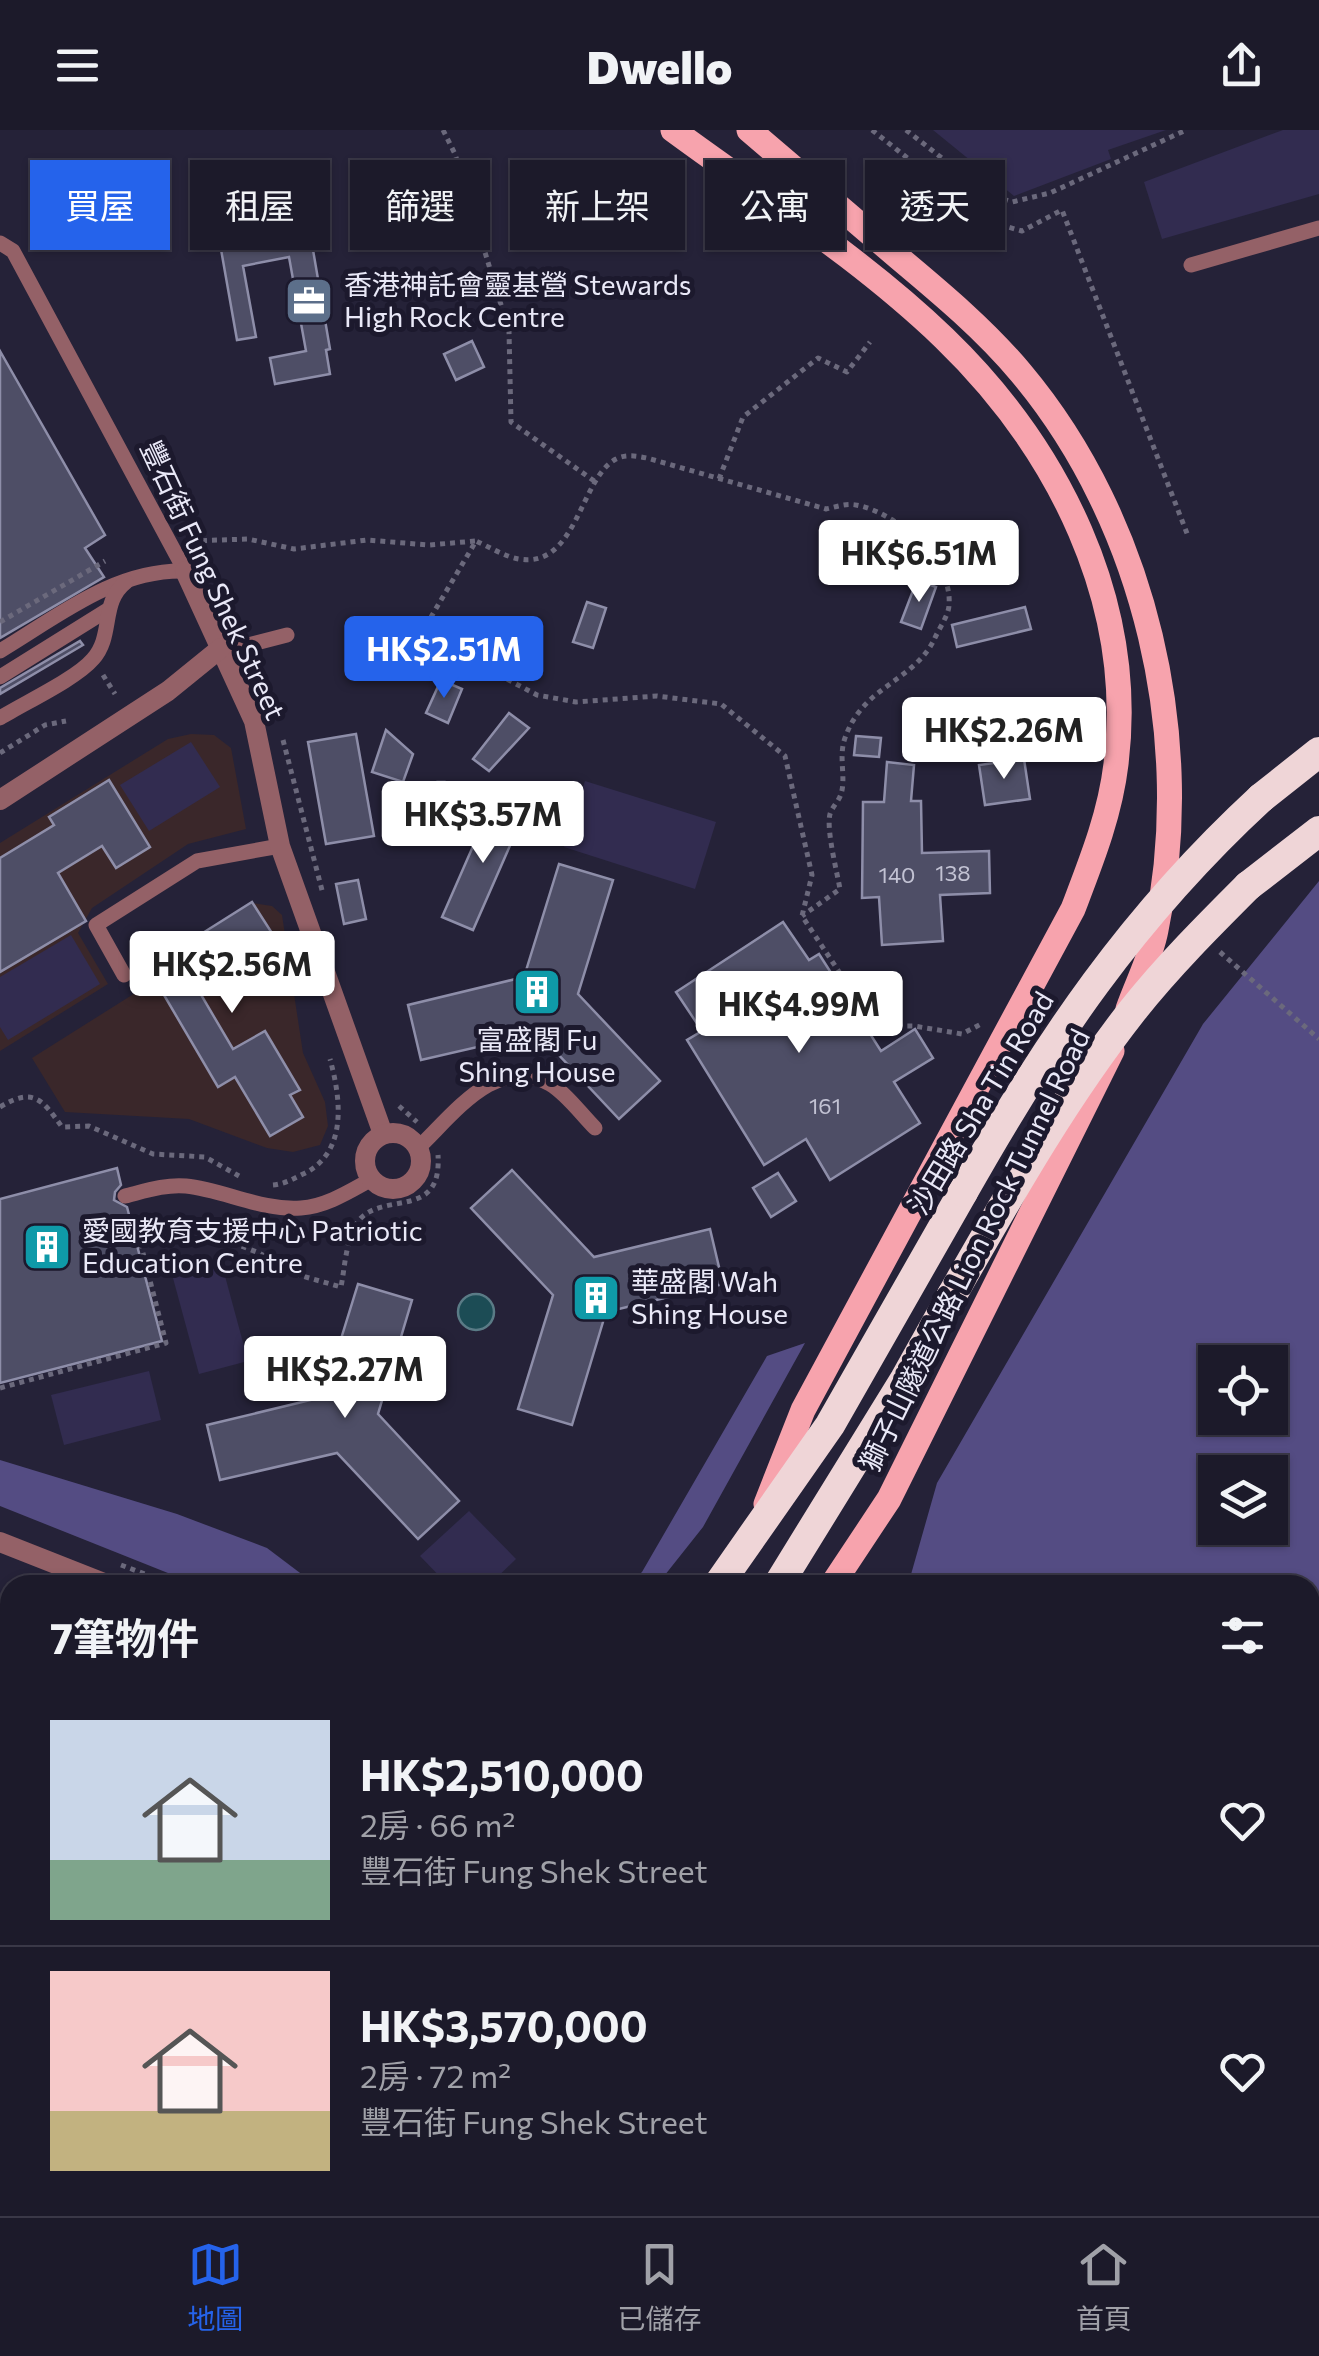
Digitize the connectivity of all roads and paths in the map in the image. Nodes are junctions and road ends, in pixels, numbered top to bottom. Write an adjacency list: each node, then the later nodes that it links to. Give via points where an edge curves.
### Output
1 (443, 130): 14 (path, via 509,331 512,422)
2 (673, 130): 54 (main road, via 860,268 982,378 1045,463 1077,520 1106,608 1118,684 1110,802 1073,909 803,1410)
3 (750, 130): 59 (main road, 獅子山隧道公路 Lion Rock Tunnel Road, via 971,320 1045,404 1092,480 1133,577 1168,740 1166,862 1156,933 1105,1070 889,1499)
4 (872, 130): 7 (path)
5 (906, 130): 6 (path, via 988,194 1012,202 1050,193)
6 (1186, 130)
7 (910, 160)
8 (1005, 226): 15 (path, via 1022,231 1062,210)
9 (1319, 228): 11 (lane)
10 (0, 243): 18 (lane, 豐石街 Fung Shek Street, via 13,251)
11 (1190, 265)
12 (870, 342): 13 (path, via 847,372 818,358 743,418)
13 (719, 479): 14 (path, via 631,456 616,460); 37 (path, via 826,509 851,504 893,521 932,556 950,606 914,666 870,697 854,718 844,741 842,792 829,816 840,890)
14 (596, 482): 16 (path, via 575,525 547,555 520,560)
15 (1188, 536)
16 (476, 541): 18 (path, via 367,540 294,549 248,539 187,541); 21 (path)
17 (105, 561): 22 (path)
18 (191, 565): 19 (lane); 25 (street, 豐石街 Fung Shek Street)
19 (133, 576): 20 (lane); 26 (lane)
20 (108, 609): 27 (lane); 28 (lane, via 106,635 93,660)
21 (432, 617): 23 (path); 37 (path, via 486,652 503,677 538,695 576,702 657,696 721,704 785,756 812,875)
22 (0, 622)
23 (405, 633)
24 (286, 636): 25 (lane)
25 (221, 648): 33 (street, via 168,692); 35 (street, 豐石街 Fung Shek Street, via 254,721)
26 (0, 651)
27 (0, 677)
28 (0, 718)
29 (66, 721): 32 (path, via 45,725)
30 (281, 734): 36 (path)
31 (1319, 752): 54 (highway, 沙田路 Sha Tin Road, bridge, via 1261,798 1160,898 1095,979 1030,1077 830,1425)
32 (0, 753)
33 (0, 800)
34 (1319, 831): 58 (highway, bridge, via 1248,886 1166,970 1083,1078)
35 (280, 846): 39 (lane, via 197,861 96,925); 46 (street, 豐石街 Fung Shek Street)
36 (328, 911)
37 (802, 916): 40 (path, via 875,1026 962,1034)
38 (1207, 941): 41 (path)
39 (124, 975)
40 (987, 1018)
41 (1319, 1040)
42 (328, 1052): 50 (path, via 338,1089 335,1142 315,1168)
43 (392, 1097): 47 (path)
44 (0, 1107): 48 (path, via 26,1096 43,1101 62,1127 89,1126 153,1154 204,1157)
45 (594, 1128): 47 (lane, via 547,1082 520,1075 486,1085)
46 (383, 1134): 47 (street); 49 (street, via 366,1154)
47 (425, 1141): 49 (street, via 422,1165 406,1186 388,1188); 52 (path, via 439,1160 432,1186 411,1203 378,1208 360,1219 340,1287 219,1237)
48 (244, 1179)
49 (372, 1179): 51 (lane, via 300,1208 185,1186)
50 (270, 1185)
51 (127, 1196): 52 (path)
52 (135, 1222): 53 (path, via 166,1342)
53 (0, 1388)
54 (755, 1532): 57 (highway)
55 (0, 1542): 56 (street)
56 (84, 1575)
57 (725, 1575)
58 (784, 1575)
59 (839, 1575)

